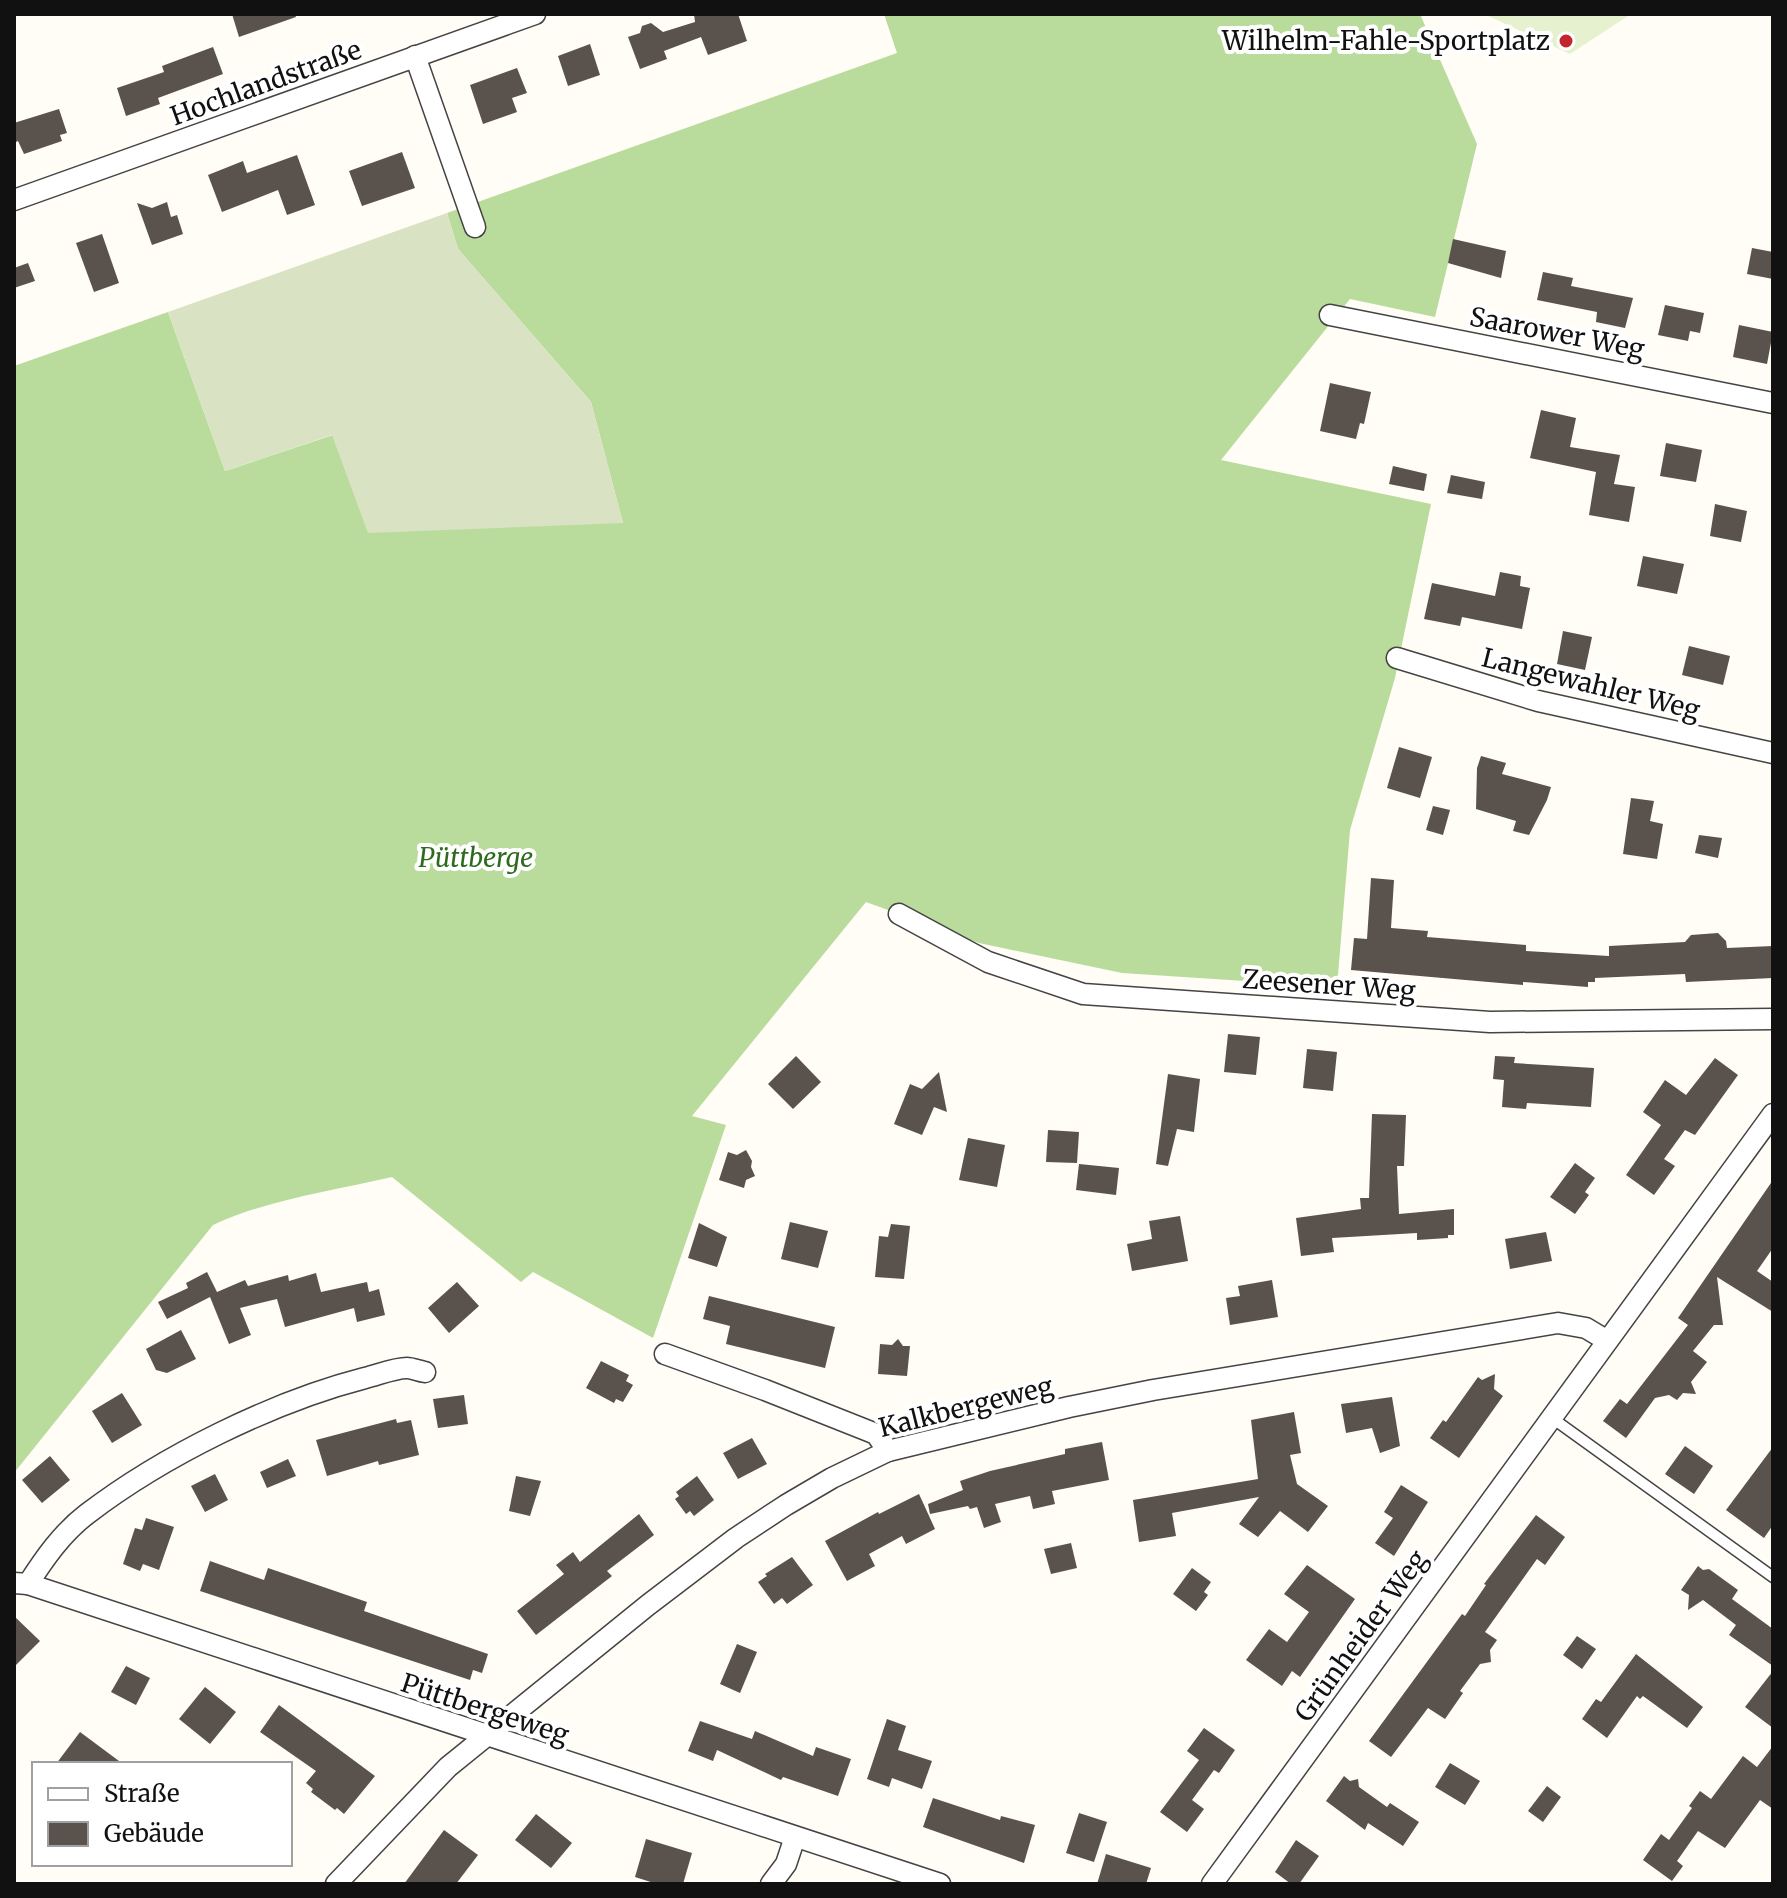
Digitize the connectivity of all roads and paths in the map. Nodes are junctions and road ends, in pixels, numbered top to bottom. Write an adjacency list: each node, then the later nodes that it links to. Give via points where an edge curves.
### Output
1 (535, 14): 2 (street, Hochlandstraße)
2 (415, 56): 3 (street, Hochlandstraße); 4 (street)
3 (14, 200)
4 (475, 227)
5 (1330, 315): 6 (street, Saarower Weg)
6 (1773, 403)
7 (1397, 658): 8 (street, Langewahler Weg, via 1538,701)
8 (1773, 753)
9 (899, 914): 10 (street, Zeesener Weg, via 988,962 1083,994 1490,1022)
10 (1772, 1022)
11 (1773, 1114): 12 (street, Grünheider Weg)
12 (1606, 1340): 15 (street, Grünheider Weg); 16 (street, Kalkbergeweg, via 1586,1328 1558,1323 1153,1390)
13 (665, 1354): 16 (street, via 876,1434)
14 (425, 1372): 18 (street, via 406,1368 340,1386 200,1444 85,1515)
15 (1552, 1418): 17 (lane); 24 (street, Grünheider Weg)
16 (888, 1451): 19 (street, Kalkbergeweg, via 832,1478 736,1538)
17 (1773, 1577)
18 (21, 1584): 19 (street, Püttbergeweg)
19 (487, 1737): 20 (street, Püttbergeweg); 21 (street, Kalkbergeweg, via 448,1767)
20 (795, 1837): 22 (street, via 786,1864); 23 (street, Püttbergeweg)
21 (336, 1884)
22 (771, 1884)
23 (940, 1884)
24 (1212, 1884)

